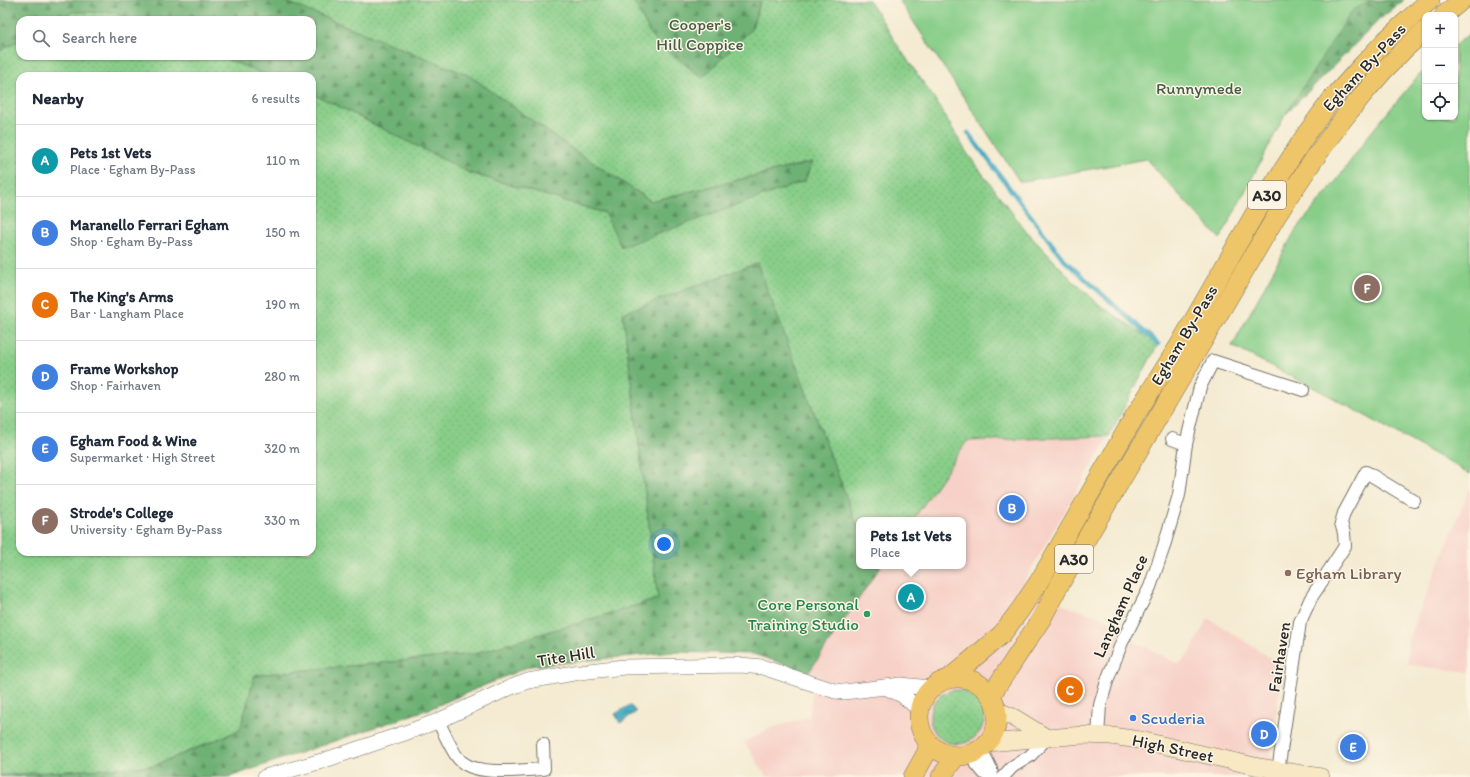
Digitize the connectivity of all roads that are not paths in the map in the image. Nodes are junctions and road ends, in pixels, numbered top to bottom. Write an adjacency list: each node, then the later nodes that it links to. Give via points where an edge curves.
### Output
1 (1430, 0): 9 (main road, Egham By-Pass / A30, via 1392,34 1358,70 1307,133 1254,215 1040,580 1002,634)
2 (1462, 0): 3 (main road)
3 (1448, 12)
4 (1422, 33): 12 (main road, Egham By-Pass / A30, via 1359,98 1310,164 1062,580)
5 (1303, 390): 7 (street, Langham Place, via 1213,361 1200,387)
6 (1172, 438): 7 (street)
7 (1186, 444): 15 (street, Langham Place, via 1179,495 1150,587 1122,642 1108,678 1100,705)
8 (1414, 501): 20 (street, Fairhaven, via 1366,472 1344,513 1341,523 1345,546 1311,598 1300,622)
9 (950, 678): 11 (main road); 12 (main road, via 971,679 985,688)
10 (885, 687): 11 (street, Tite Hill, via 901,685); 13 (street, via 902,695); 14 (street, Tite Hill, via 835,691 762,667 741,665 624,667 528,681)
11 (930, 688): 13 (main road, via 922,698)
12 (994, 703): 16 (main road); 19 (main road, via 996,725 993,734)
13 (919, 709): 18 (main road, via 919,727)
14 (438, 721): 17 (street, via 459,760 475,769 549,769); 22 (street, Tite Hill, via 405,734)
15 (1098, 736): 16 (main road, High Street); 20 (main road, High Street, via 1140,740)
16 (1047, 738): 19 (main road, High Street); 26 (street, via 1030,756 1012,767)
17 (543, 744)
18 (928, 744): 19 (main road, via 940,752); 23 (main road, via 927,752)
19 (973, 751): 24 (main road); 25 (street, via 991,769)
20 (1278, 771): 21 (main road, High Street)
21 (1298, 776): 27 (main road, High Street)
22 (267, 777)
23 (913, 777)
24 (941, 777)
25 (991, 777)
26 (1003, 777)
27 (1321, 777)

